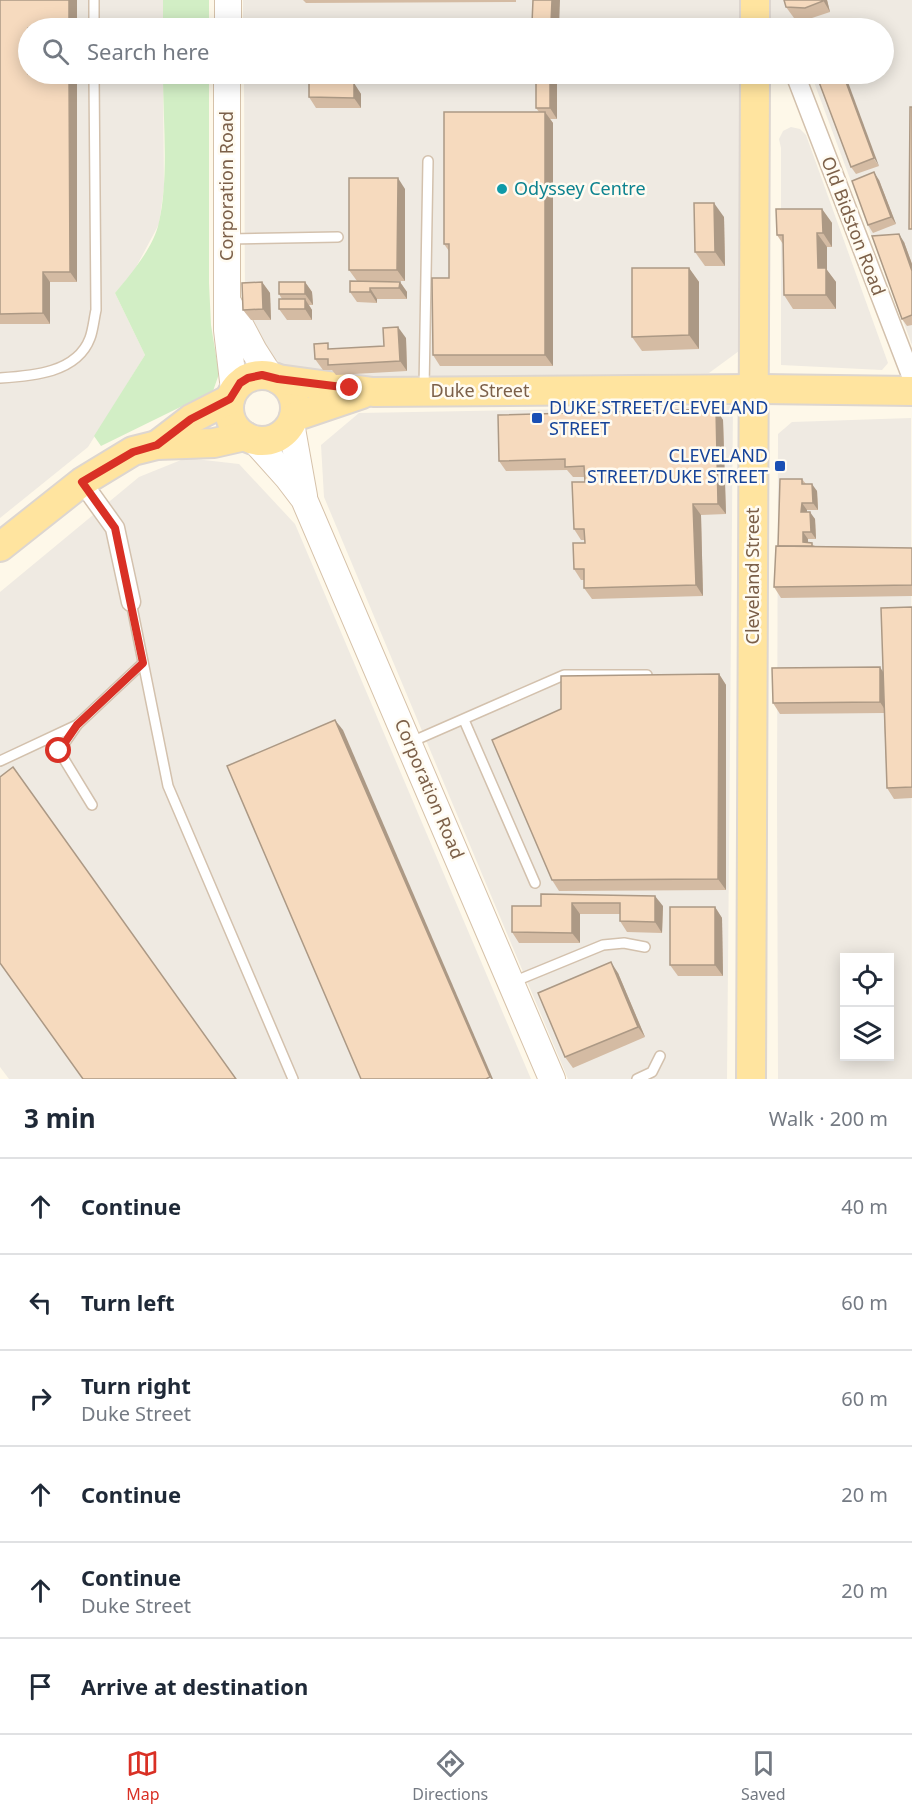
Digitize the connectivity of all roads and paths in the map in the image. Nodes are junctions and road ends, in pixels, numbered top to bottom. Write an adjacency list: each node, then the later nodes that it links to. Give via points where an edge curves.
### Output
1 (94, 0): 4 (lane)
2 (228, 0): 5 (main road)
3 (755, 0): 6 (main road)
4 (94, 18)
5 (228, 18)
6 (755, 18)
7 (94, 84): 16 (lane, via 96,310 90,339 78,358 57,369 28,377)
8 (227, 84): 13 (main road, Corporation Road)
9 (755, 84): 18 (main road, Cleveland Street)
10 (799, 84): 17 (street, Old Bidston Road)
11 (428, 161): 20 (lane)
12 (338, 237): 13 (lane)
13 (227, 239): 14 (main road, Corporation Road)
14 (227, 298): 15 (main road, Corporation Road, via 254,351); 22 (main road, Corporation Road)
15 (274, 377): 19 (main road, Duke Street); 22 (main road, via 248,378); 23 (main road, via 292,394)
16 (0, 378)
17 (912, 378)
18 (754, 389): 20 (main road, Duke Street); 21 (main road, Duke Street); 44 (main road, Cleveland Street)
19 (373, 392): 20 (main road, Duke Street); 23 (main road, Duke Street)
20 (424, 392)
21 (912, 392)
22 (232, 395): 24 (main road, via 232,420); 25 (main road)
23 (292, 420): 24 (main road, via 274,438); 27 (main road, Corporation Road)
24 (249, 437): 25 (main road); 27 (main road, Corporation Road)
25 (157, 445): 26 (main road, via 133,452)
26 (82, 482): 28 (main road); 29 (street, via 115,528)
27 (304, 500): 34 (main road, Corporation Road)
28 (0, 547)
29 (131, 602): 30 (lane)
30 (143, 663): 33 (lane); 41 (lane, via 168,786)
31 (661, 675): 32 (lane, via 564,675)
32 (464, 720): 34 (lane); 37 (lane)
33 (77, 725): 35 (lane); 36 (lane, via 59,751)
34 (409, 743): 39 (main road, Corporation Road)
35 (0, 761)
36 (92, 805)
37 (535, 883)
38 (645, 947): 39 (lane, via 603,945)
39 (511, 983): 42 (main road, Corporation Road)
40 (660, 1056): 43 (lane, via 652,1072)
41 (293, 1079)
42 (552, 1079)
43 (637, 1079)
44 (751, 1079)

